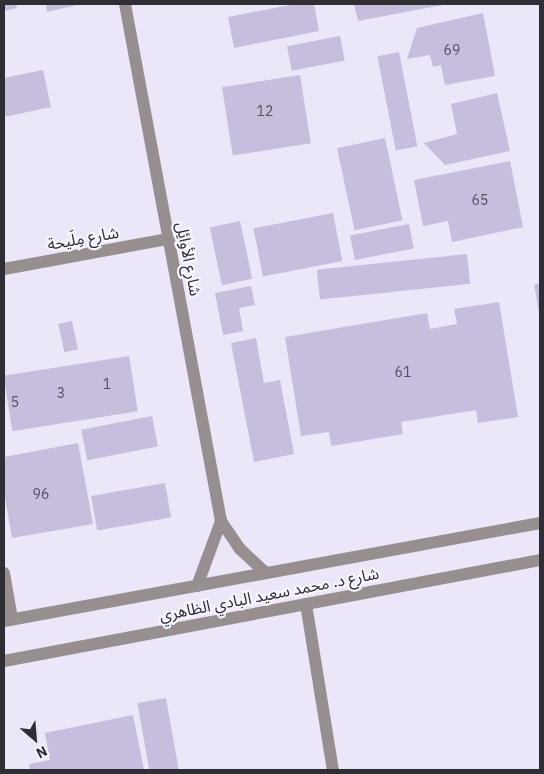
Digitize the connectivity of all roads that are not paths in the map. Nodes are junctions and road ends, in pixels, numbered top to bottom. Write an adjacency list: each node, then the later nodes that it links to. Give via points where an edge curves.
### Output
1 (125, 4): 2 (street, شارع الأوائِل)
2 (168, 239): 3 (street, شارع مِلَيحة); 4 (street, شارع الأوائِل)
3 (4, 269)
4 (221, 521): 8 (street, شارع الأوائِل, via 240,549); 9 (street)
5 (540, 523): 8 (street, شارع د. محمد سعيد البادي الظاهري)
6 (540, 560): 10 (street, شارع د. محمد سعيد البادي الظاهري)
7 (4, 573): 11 (street)
8 (266, 573): 9 (street, شارع د. محمد سعيد البادي الظاهري)
9 (197, 586): 11 (street, شارع د. محمد سعيد البادي الظاهري)
10 (306, 604): 12 (street, شارع د. محمد سعيد البادي الظاهري); 13 (street)
11 (8, 620)
12 (4, 661)
13 (333, 770)

